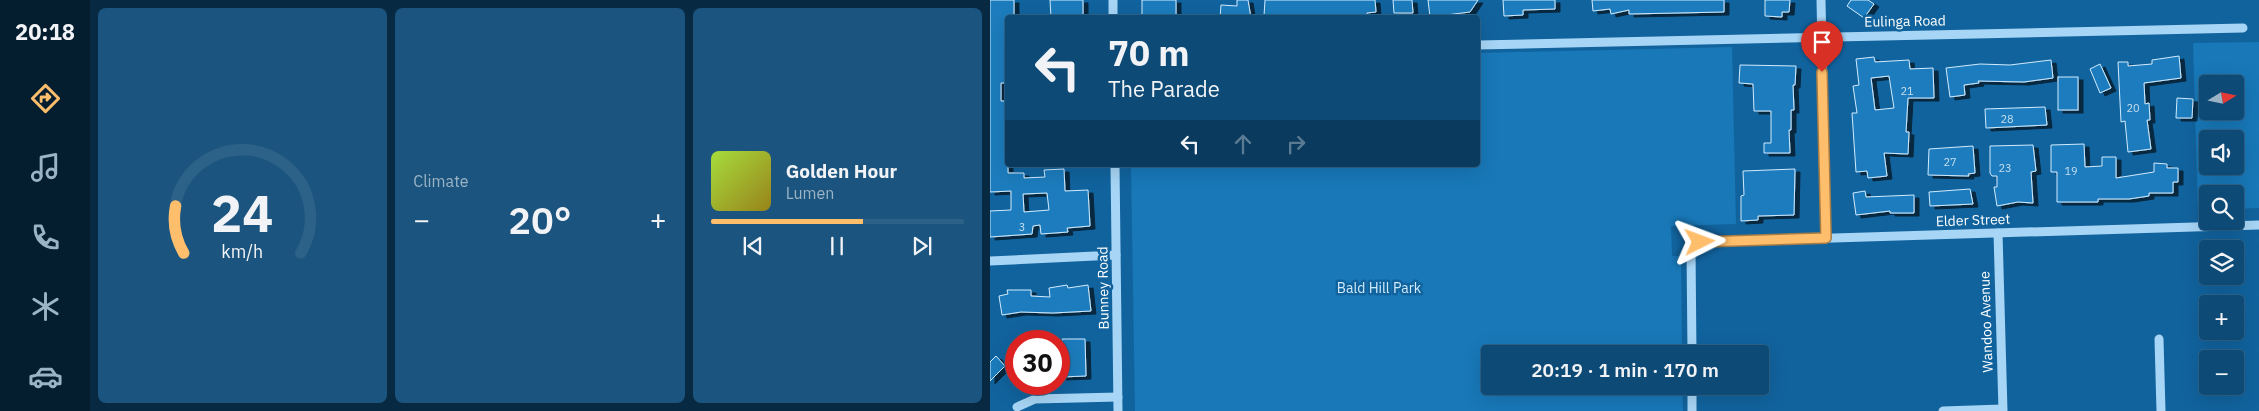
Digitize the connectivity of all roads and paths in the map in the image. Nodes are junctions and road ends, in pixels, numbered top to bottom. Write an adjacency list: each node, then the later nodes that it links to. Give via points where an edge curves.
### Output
1 (1113, 0): 3 (street)
2 (1821, 0): 5 (street)
3 (1114, 15)
4 (2243, 28): 5 (street, Eulinga Road)
5 (1822, 37): 6 (street, Eulinga Road); 10 (street)
6 (1480, 45)
7 (1115, 167): 11 (street, Bunney Road)
8 (2259, 226): 9 (street, Elder Street)
9 (1998, 233): 10 (street, Elder Street); 18 (street, Wandoo Avenue)
10 (1826, 238): 14 (street, Elder Street, via 1696,243 1691,249)
11 (1116, 255): 12 (street); 16 (street, Bunney Road)
12 (990, 261)
13 (2159, 339): 22 (street)
14 (1692, 345)
15 (1692, 395): 20 (street)
16 (1118, 397): 17 (street, via 1035,399); 19 (street, Bunney Road)
17 (1017, 407)
18 (2002, 410): 21 (street)
19 (1118, 411)
20 (1692, 411)
21 (1943, 411)
22 (2161, 411)

